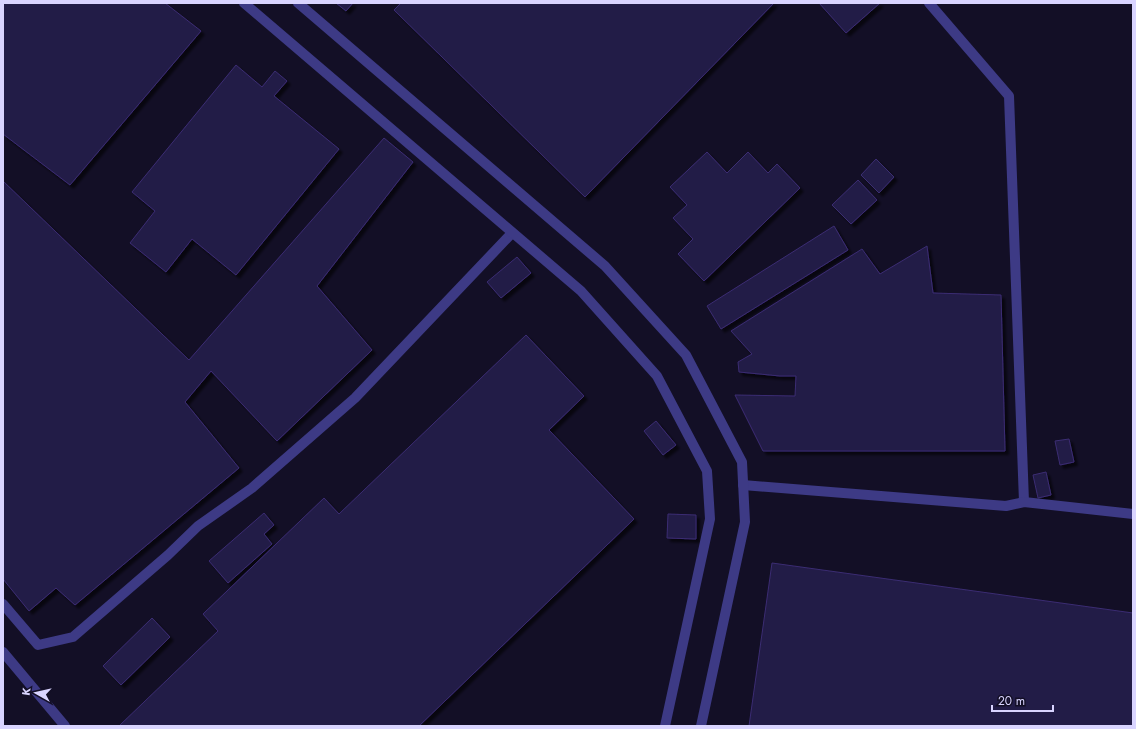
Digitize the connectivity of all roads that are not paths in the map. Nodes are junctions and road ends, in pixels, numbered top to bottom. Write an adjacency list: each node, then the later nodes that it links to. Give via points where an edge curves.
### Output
1 (244, 3): 4 (street)
2 (298, 3): 5 (street, via 605,266 686,355 742,462)
3 (929, 3): 6 (street, via 1009,96)
4 (512, 233): 8 (street, via 355,398 252,488 198,526 73,637 38,645); 11 (street, via 581,291 657,376 707,471 710,519)
5 (743, 485): 6 (street, via 1006,506); 12 (street, via 745,522)
6 (1024, 502): 7 (street)
7 (1133, 514)
8 (3, 604)
9 (3, 652): 10 (street)
10 (65, 726)
11 (665, 726)
12 (701, 726)

